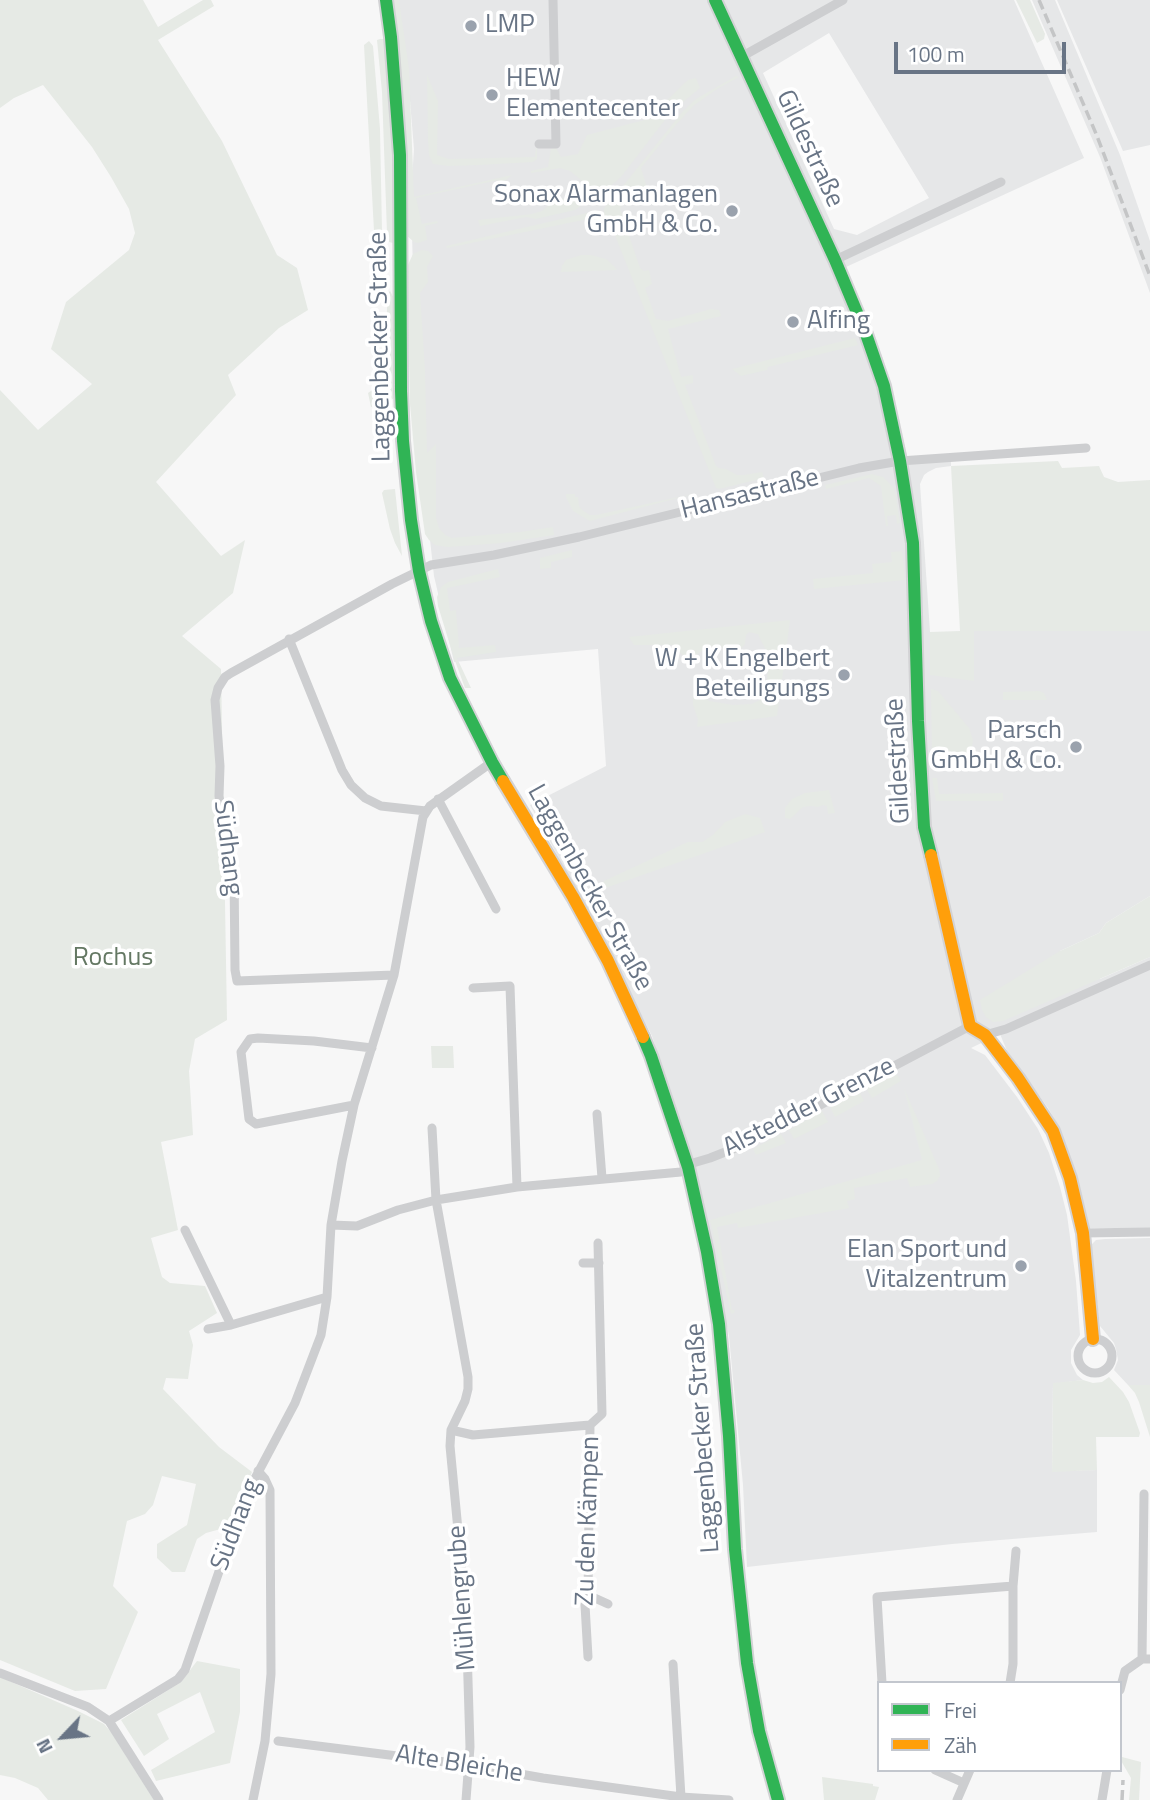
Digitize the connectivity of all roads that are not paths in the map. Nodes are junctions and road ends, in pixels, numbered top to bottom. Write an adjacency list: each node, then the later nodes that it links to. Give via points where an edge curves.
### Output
1 (386, 0): 11 (street, Laggenbecker Straße, via 400,155 403,441)
2 (553, 0): 6 (street, via 556,144)
3 (715, 0): 5 (street, Gildestraße)
4 (843, 0): 5 (street)
5 (741, 57): 8 (street, Gildestraße)
6 (539, 144)
7 (1001, 181): 8 (street)
8 (835, 260): 10 (street, Gildestraße, via 884,386)
9 (1086, 448): 10 (street, Hansastraße)
10 (900, 461): 11 (street, Hansastraße); 20 (street, Gildestraße, via 913,543 924,827)
11 (419, 570): 12 (street, Südhang); 13 (street, Laggenbecker Straße, via 450,678)
12 (289, 639): 15 (street, via 351,785 381,806); 18 (street, Südhang, via 225,677 215,700 219,796 234,869 237,981)
13 (492, 762): 14 (street); 26 (street, Laggenbecker Straße, via 573,897 635,1016)
14 (438, 799): 15 (street); 16 (street)
15 (426, 811): 18 (street, Südhang)
16 (496, 909)
17 (1150, 965): 21 (street)
18 (394, 975): 22 (street, Südhang)
19 (473, 988): 28 (street, via 510,986)
20 (970, 1026): 21 (street); 26 (street, Alstedder Grenze, via 748,1143)
21 (985, 1035): 33 (street, via 1053,1131)
22 (372, 1048): 23 (street, Südhang); 23 (street, via 258,1038 250,1039 241,1052 249,1119 256,1124)
23 (354, 1105): 30 (street, Südhang)
24 (597, 1114): 27 (street)
25 (432, 1128): 29 (street)
26 (688, 1167): 27 (street, Alstedder Grenze, via 681,1172); 68 (street, Laggenbecker Straße, via 719,1324 747,1663)
27 (602, 1178): 28 (street, Alstedder Grenze)
28 (517, 1187): 29 (street, Alstedder Grenze)
29 (436, 1200): 30 (street, Alstedder Grenze, via 357,1226); 42 (street, Mühlengrube, via 468,1377 465,1401)
30 (331, 1225): 37 (street, Südhang)
31 (185, 1230): 38 (street)
32 (1150, 1232): 33 (street)
33 (1083, 1233): 40 (street)
34 (598, 1243): 36 (street, Zu den Kämpen)
35 (583, 1263): 36 (street)
36 (599, 1263): 41 (street, Zu den Kämpen, via 602,1414)
37 (327, 1297): 38 (street); 43 (street, Südhang, via 321,1335 300,1391)
38 (231, 1325): 39 (street)
39 (208, 1329)
40 (1093, 1339)
41 (590, 1425): 42 (street, via 472,1435); 47 (street, Zu den Kämpen)
42 (451, 1430): 58 (street, Mühlengrube, via 466,1614)
43 (258, 1471): 56 (street, Südhang, via 244,1499 185,1670 178,1679); 65 (street, via 270,1490 271,1674 265,1741)
44 (1144, 1494): 50 (street)
45 (1016, 1551): 46 (street)
46 (1013, 1586): 53 (street, via 877,1597); 54 (street)
47 (588, 1595): 48 (street); 49 (street, Zu den Kämpen)
48 (608, 1604)
49 (588, 1657)
50 (1146, 1659): 55 (street, via 1125,1671)
51 (673, 1664): 63 (street)
52 (0, 1673): 56 (street, via 88,1707)
53 (882, 1681)
54 (1010, 1681)
55 (1122, 1682)
56 (109, 1721): 64 (street)
57 (278, 1741): 58 (street, Alte Bleiche)
58 (468, 1765): 63 (street, Alte Bleiche); 66 (street, Mühlengrube)
59 (939, 1772): 62 (street)
60 (969, 1772): 62 (street)
61 (1107, 1772): 70 (street)
62 (964, 1783): 69 (street)
63 (681, 1797): 67 (street, Alte Bleiche)
64 (159, 1800)
65 (253, 1800)
66 (466, 1800)
67 (729, 1800)
68 (778, 1800)
69 (957, 1800)
70 (1102, 1800)

